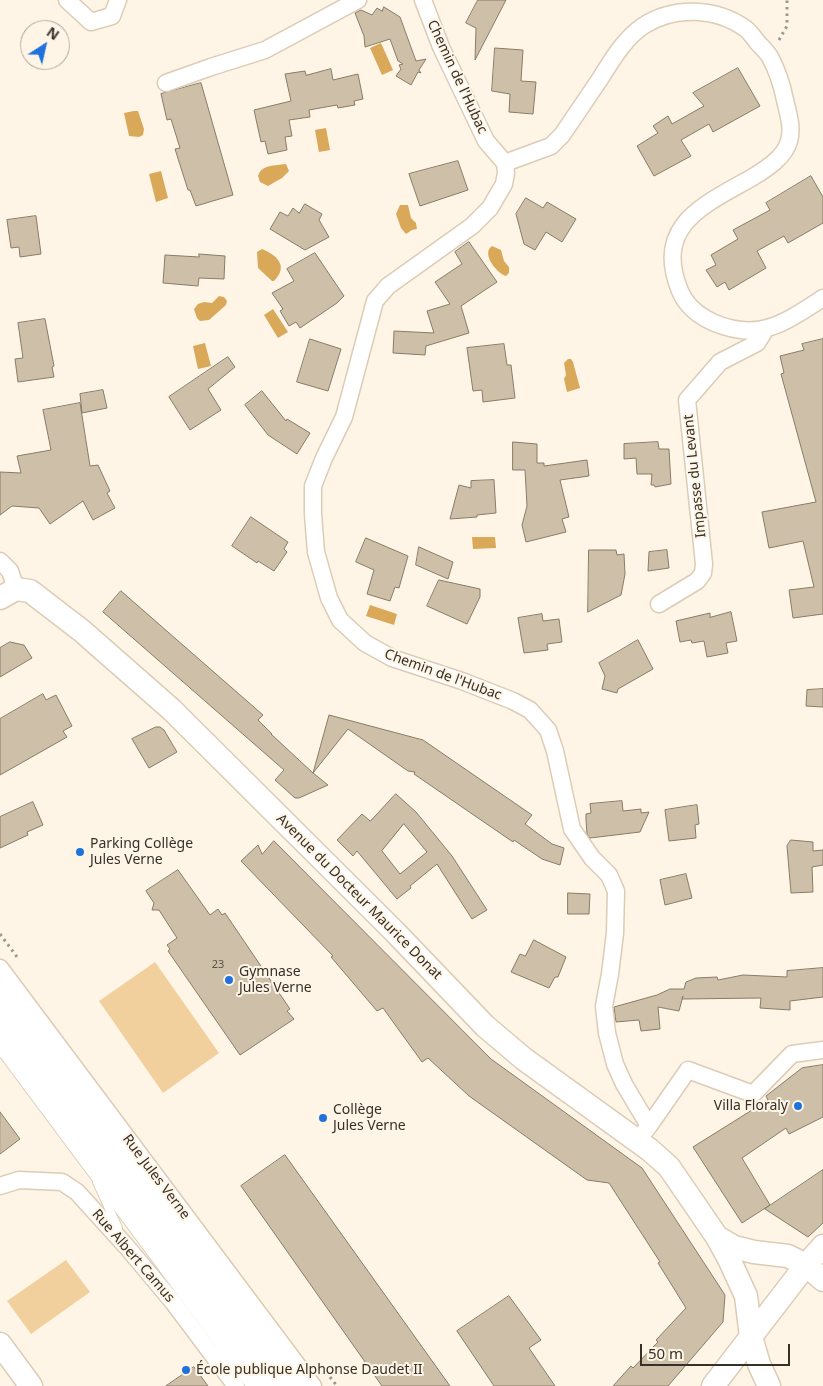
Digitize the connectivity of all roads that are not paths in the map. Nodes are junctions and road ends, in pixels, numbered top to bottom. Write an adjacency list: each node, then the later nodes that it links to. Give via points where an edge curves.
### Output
1 (67, 0): 2 (street, via 90,22 112,16)
2 (118, 0)
3 (358, 0): 5 (street, via 265,50)
4 (423, 0): 6 (street, Chemin de l'Hubac, via 440,47 486,141)
5 (166, 83)
6 (505, 163): 8 (street, via 551,146 562,135 620,47 642,26 667,14 694,11 722,16 746,29 770,56 782,86 790,120 789,141 777,161 764,171 706,204 687,219 676,237 674,277 682,296 697,313 715,325); 16 (street, Chemin de l'Hubac, via 504,184 490,208 472,226 388,286 375,301 344,417 314,486 316,552 329,598 340,620 365,643 392,658 513,701 530,710 548,730 572,829 592,858 609,875 616,891 615,933 604,1006 607,1033 615,1064)
7 (823, 298): 8 (street)
8 (765, 330): 11 (street, Impasse du Levant, via 757,344 720,362 687,400 703,573 697,581)
9 (0, 561): 10 (street, Avenue du Docteur Maurice Donat, via 10,572)
10 (8, 593): 16 (street, Avenue du Docteur Maurice Donat, via 30,590 42,598 172,710 485,1026 524,1059)
11 (659, 604)
12 (0, 968): 31 (street, Rue Jules Verne)
13 (0, 996): 30 (highway)
14 (0, 1033): 17 (highway)
15 (823, 1050): 16 (street, via 792,1054 753,1094 688,1070)
16 (643, 1133): 21 (street, Avenue du Docteur Maurice Donat)
17 (81, 1140): 18 (lane); 29 (highway)
18 (92, 1168)
19 (95, 1178): 22 (lane)
20 (0, 1186): 22 (street, Rue Albert Camus, via 18,1180 62,1182 77,1192)
21 (717, 1237): 24 (street, Avenue du Docteur Maurice Donat, via 734,1247 788,1256); 25 (street, Avenue du Docteur Maurice Donat, via 746,1296)
22 (126, 1246): 28 (street, Rue Albert Camus)
23 (823, 1246): 24 (street)
24 (815, 1272): 25 (street)
25 (751, 1337): 32 (street); 33 (street, Avenue du Docteur Maurice Donat)
26 (0, 1344): 27 (street)
27 (31, 1386)
28 (236, 1386)
29 (263, 1386)
30 (289, 1386)
31 (312, 1386)
32 (713, 1386)
33 (769, 1386)

